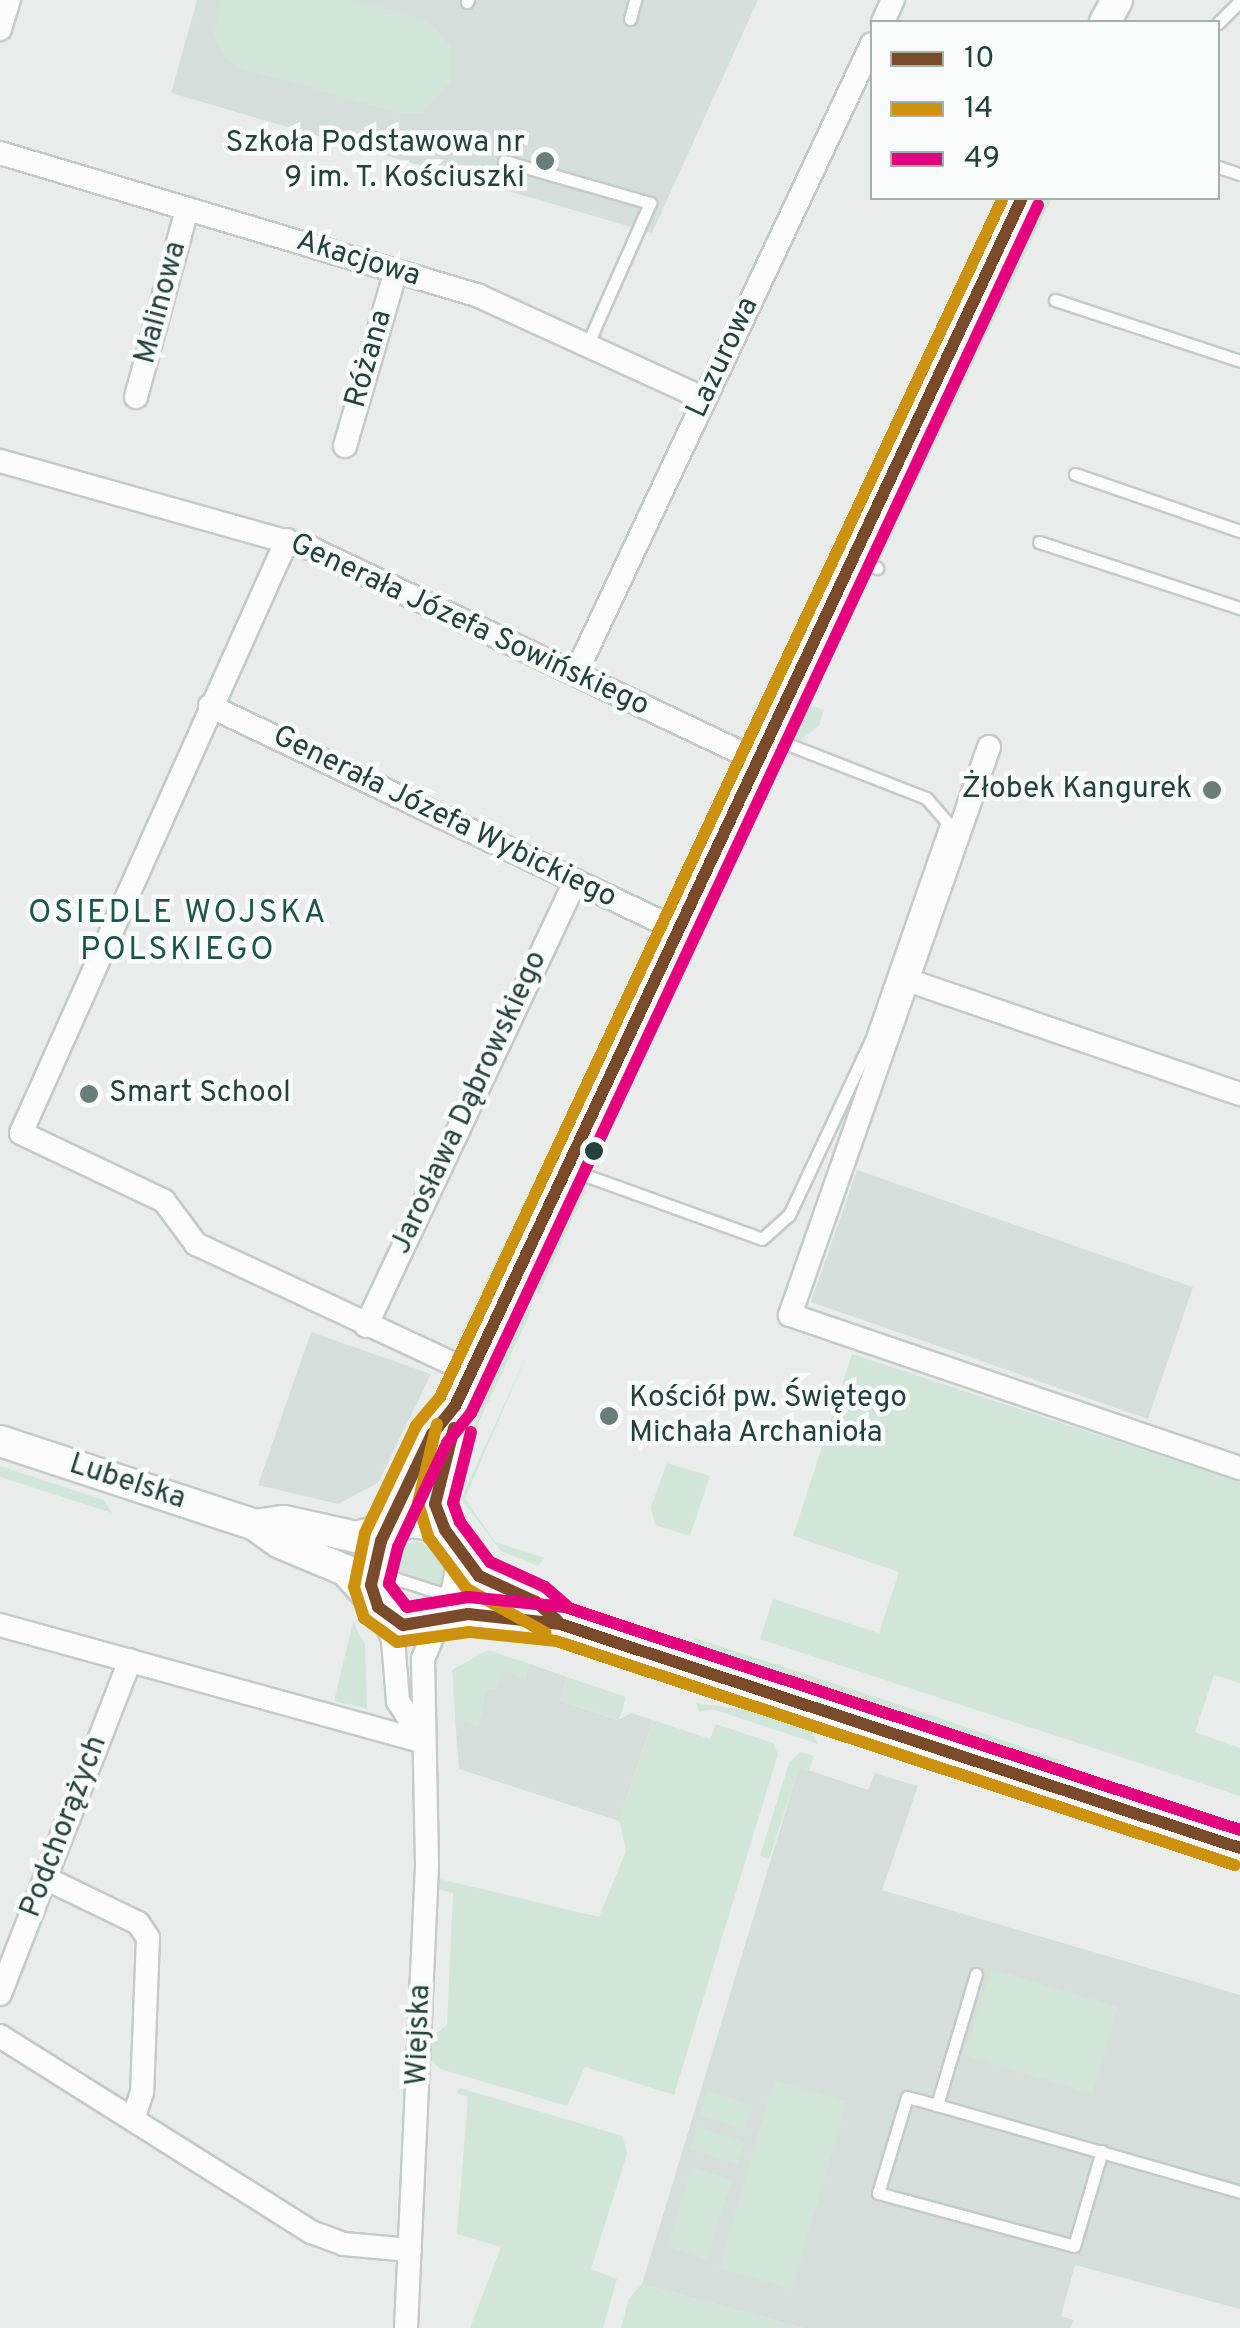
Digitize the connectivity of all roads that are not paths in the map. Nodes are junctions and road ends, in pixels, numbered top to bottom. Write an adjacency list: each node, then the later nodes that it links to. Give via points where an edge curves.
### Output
1 (7, 0): 6 (street)
2 (635, 0): 4 (lane)
3 (1240, 1): 5 (lane)
4 (630, 19)
5 (1220, 20)
6 (0, 29)
7 (870, 48): 17 (street, Lazurowa)
8 (0, 153): 11 (street, Akacjowa)
9 (504, 161): 14 (lane, via 650,203)
10 (1021, 200): 28 (street, via 864,563)
11 (187, 209): 12 (street, Akacjowa); 16 (street, Malinowa)
12 (396, 271): 14 (street, Akacjowa, via 502,305); 18 (street, Różana)
13 (1055, 300): 15 (lane)
14 (588, 343): 17 (street, Akacjowa)
15 (1240, 360)
16 (136, 397)
17 (705, 399): 25 (street, Lazurowa)
18 (345, 446)
19 (0, 461): 22 (street, Generała Józefa Sowińskiego)
20 (1075, 474): 21 (lane)
21 (1240, 530)
22 (287, 540): 25 (street, Generała Józefa Sowińskiego); 26 (street)
23 (1039, 542): 24 (lane)
24 (1240, 608)
25 (576, 673): 28 (street, Generała Józefa Sowińskiego)
26 (210, 706): 29 (street, Generała Józefa Wybickiego); 34 (street, via 21,1133 164,1201 196,1244)
27 (989, 747): 31 (street)
28 (763, 749): 30 (street); 33 (lane, via 926,798 947,828 871,1040 789,1215 762,1239)
29 (575, 881): 30 (street, Generała Józefa Wybickiego); 34 (street, Jarosława Dąbrowskiego)
30 (678, 930): 33 (street)
31 (907, 980): 32 (street); 38 (street, via 790,1315)
32 (1240, 1094)
33 (564, 1168): 35 (street)
34 (366, 1326): 35 (street)
35 (470, 1372): 36 (street)
36 (455, 1406): 40 (street, via 432,1434); 41 (street, via 436,1504)
37 (0, 1440): 39 (street, Lubelska)
38 (1240, 1468)
39 (255, 1525): 40 (street, Lubelska, via 284,1521 356,1537); 43 (street, Lubelska, via 280,1543 346,1570)
40 (384, 1534): 41 (street, Lubelska, via 418,1522); 42 (street)
41 (453, 1542): 44 (street); 45 (street, via 479,1576 536,1602)
42 (371, 1570): 43 (street); 44 (lane)
43 (380, 1610): 44 (street, via 411,1626); 48 (street, via 393,1640 398,1701)
44 (446, 1610): 45 (street); 48 (street, Wiejska, via 423,1658)
45 (560, 1624): 49 (street)
46 (0, 1625): 47 (street)
47 (130, 1660): 48 (street); 50 (street, Podchorążych)
48 (424, 1742): 58 (street, Wiejska, via 426,1866)
49 (1240, 1848)
50 (45, 1878): 52 (street, Podchorążych); 55 (street, via 138,1923 148,1938 142,2092)
51 (976, 1974): 54 (lane)
52 (0, 1994)
53 (0, 2036): 55 (street)
54 (937, 2105): 56 (lane); 56 (lane, via 906,2097 878,2193 1074,2246)
55 (133, 2120): 58 (street, via 322,2237)
56 (1102, 2151): 57 (lane)
57 (1240, 2192)
58 (410, 2250): 59 (street, Wiejska)
59 (406, 2328)

